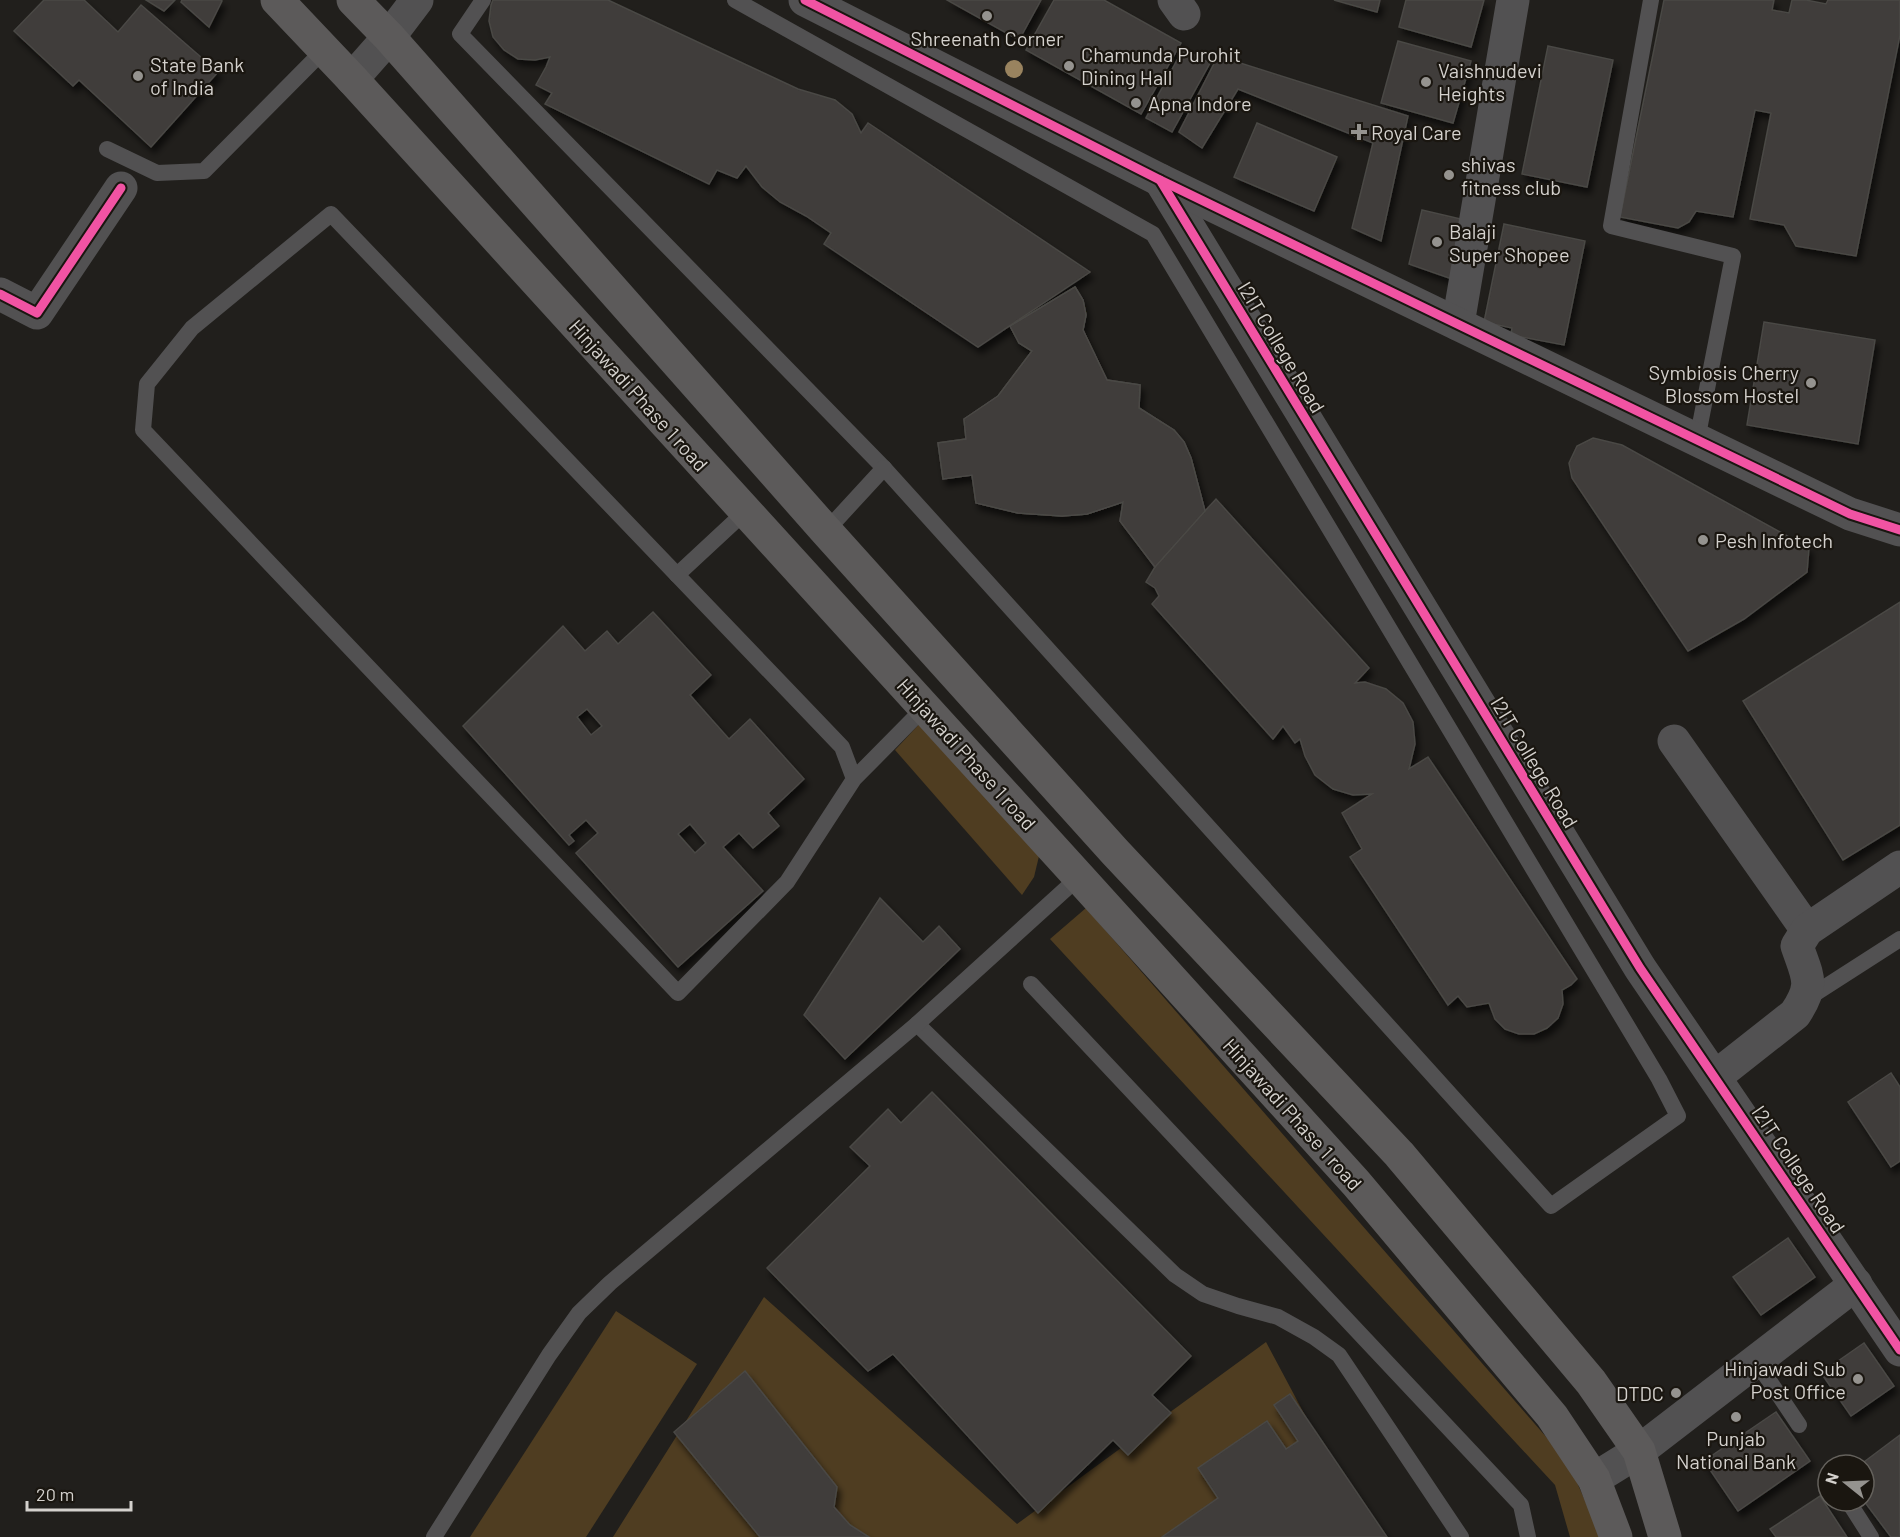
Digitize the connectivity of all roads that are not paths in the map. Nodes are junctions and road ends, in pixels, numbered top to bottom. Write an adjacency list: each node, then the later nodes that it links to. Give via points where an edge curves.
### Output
1 (277, 0): 10 (main road, Hinjawadi Phase 1 road)
2 (353, 0): 9 (main road)
3 (417, 0): 9 (street)
4 (483, 0): 18 (lane, via 460,34)
5 (735, 0): 18 (lane, via 1153,234 1678,1116 1551,1206)
6 (805, 0): 13 (street)
7 (1513, 0): 16 (street)
8 (1651, 0): 17 (lane, via 1611,226 1733,256)
9 (389, 37): 11 (street); 21 (main road)
10 (324, 50): 11 (main road, Hinjawadi Phase 1 road); 12 (lane, via 204,171 157,173)
11 (352, 79): 19 (main road, Hinjawadi Phase 1 road)
12 (107, 149)
13 (1160, 180): 16 (street); 33 (street, I2IT College Road, via 1640,968)
14 (121, 188): 15 (street, via 37,313)
15 (0, 294)
16 (1458, 324): 17 (street)
17 (1697, 440): 20 (street, via 1850,514)
18 (884, 468): 21 (lane)
19 (746, 511): 22 (lane); 23 (main road, Hinjawadi Phase 1 road)
20 (1900, 530)
21 (826, 531): 38 (main road, via 1115,852 1399,1154 1591,1382)
22 (677, 575): 25 (lane, via 842,747); 25 (lane, via 331,214 192,328 147,384 143,430 678,993 787,882)
23 (924, 707): 25 (lane); 27 (main road, Hinjawadi Phase 1 road)
24 (1674, 741): 28 (street)
25 (854, 779)
26 (1900, 867): 28 (street)
27 (1079, 877): 32 (lane); 39 (main road, Hinjawadi Phase 1 road, via 1356,1183 1552,1416)
28 (1807, 930): 31 (street, via 1797,946 1808,979)
29 (1900, 939): 31 (lane)
30 (1031, 984): 43 (lane, via 1521,1505)
31 (1804, 1001): 33 (street, via 1795,1014)
32 (917, 1024): 41 (lane, via 579,1313); 42 (lane, via 1175,1275 1203,1294 1278,1317 1339,1355)
33 (1714, 1077): 34 (street, I2IT College Road)
34 (1856, 1284): 35 (street, I2IT College Road); 36 (street)
35 (1900, 1350)
36 (1756, 1361): 37 (lane); 38 (street)
37 (1799, 1425)
38 (1639, 1450): 39 (street); 45 (main road)
39 (1594, 1479): 44 (main road, Hinjawadi Phase 1 road)
40 (1856, 1513): 46 (lane)
41 (434, 1537)
42 (1461, 1537)
43 (1528, 1537)
44 (1616, 1537)
45 (1665, 1537)
46 (1871, 1537)

